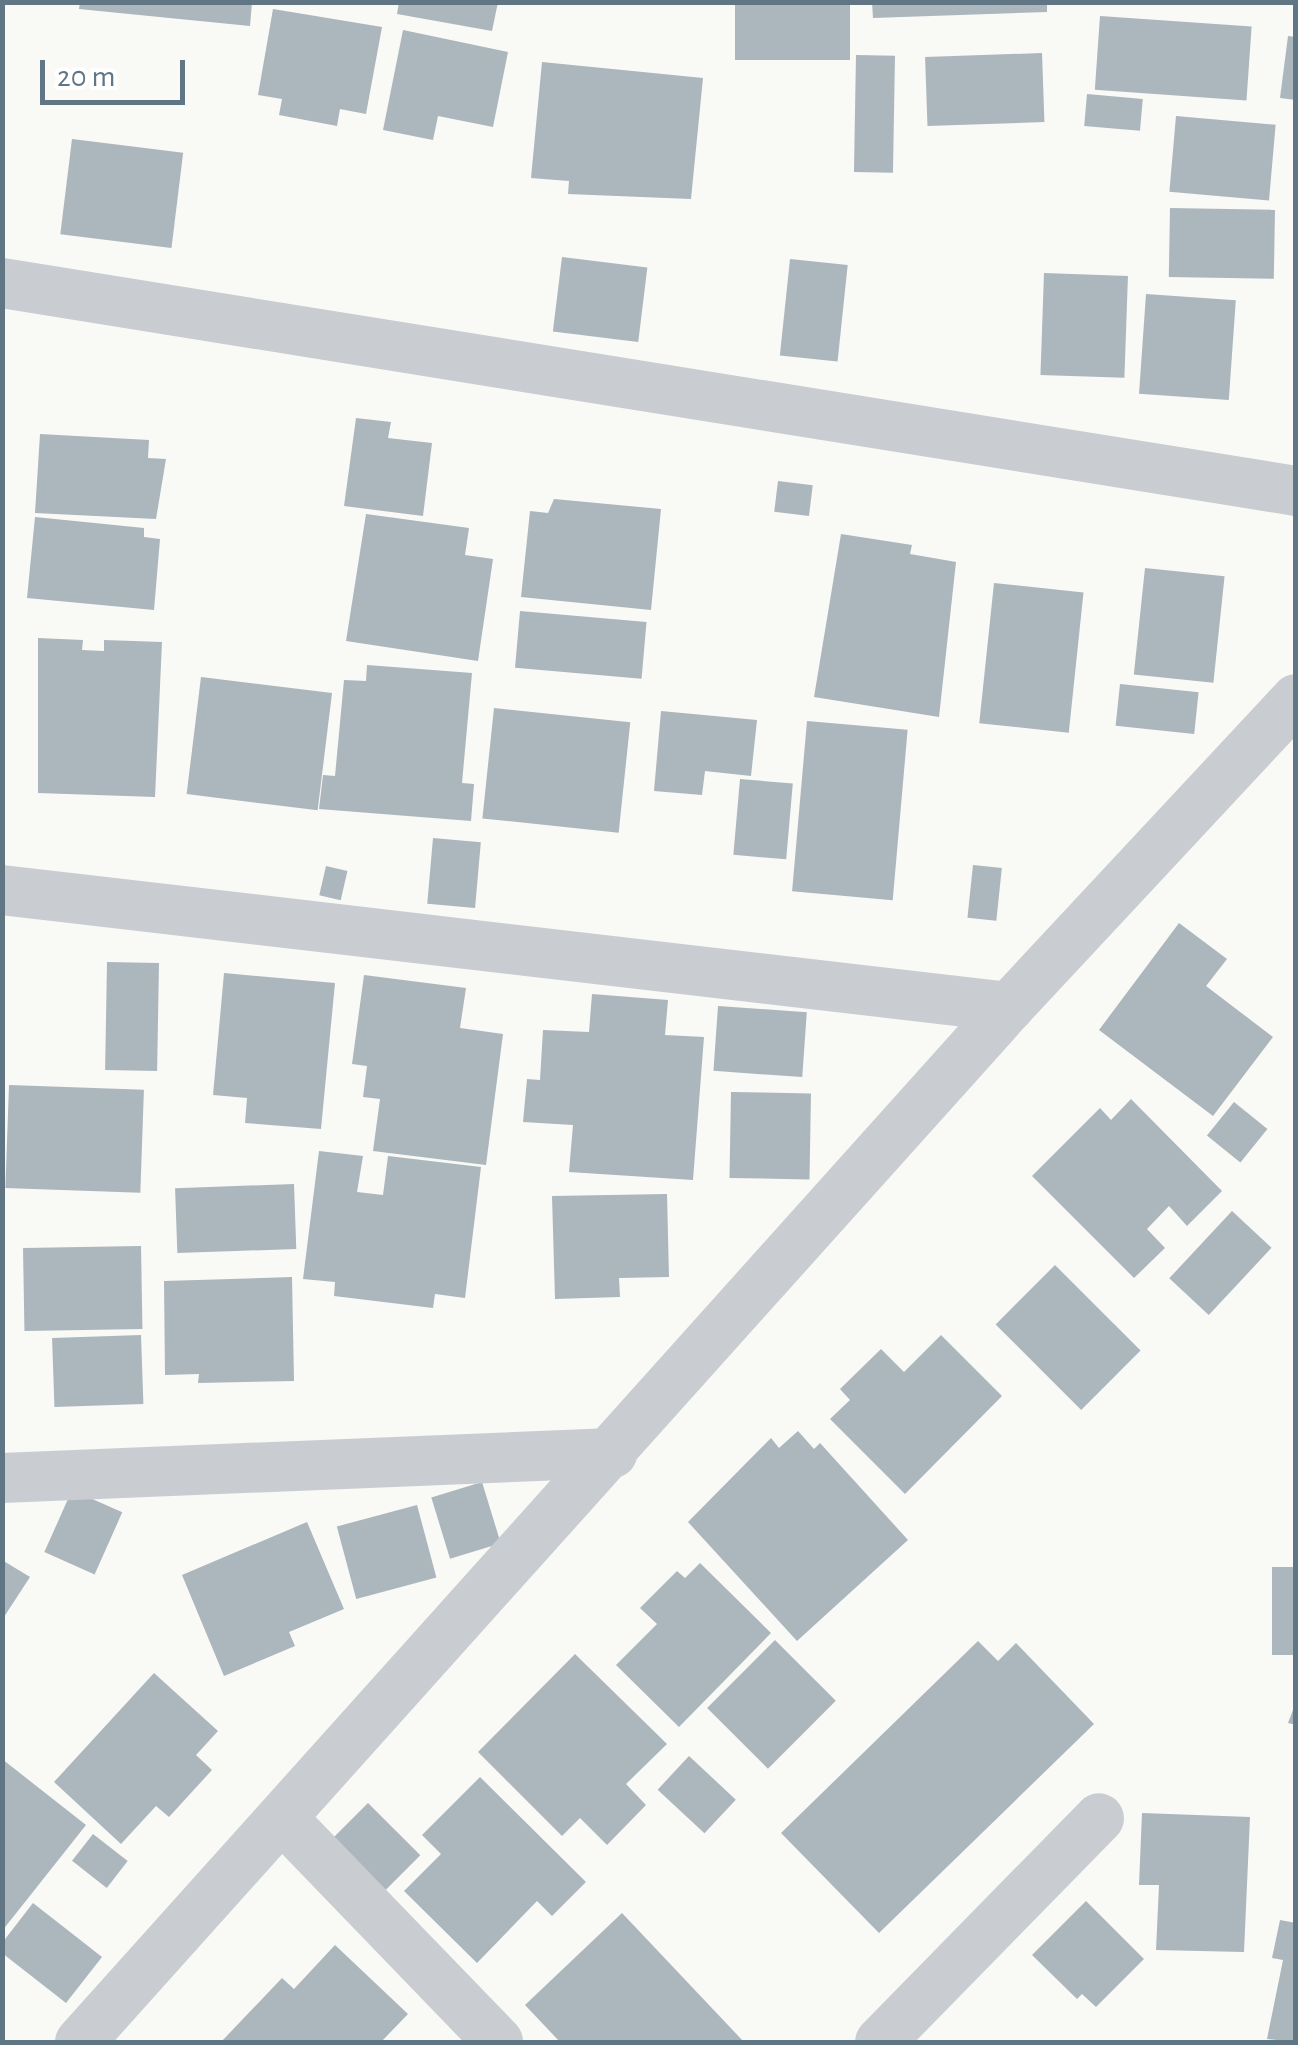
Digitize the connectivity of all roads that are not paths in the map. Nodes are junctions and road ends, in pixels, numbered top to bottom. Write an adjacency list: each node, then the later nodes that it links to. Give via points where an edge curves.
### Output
1 (2, 283): 2 (street)
2 (1296, 491)
3 (1296, 699): 5 (street)
4 (2, 890): 5 (street)
5 (1009, 1007): 6 (street)
6 (612, 1453): 7 (street); 8 (street)
7 (2, 1478)
8 (282, 1818): 10 (street); 11 (street)
9 (1099, 1818): 12 (street)
10 (80, 2042)
11 (498, 2042)
12 (880, 2042)

